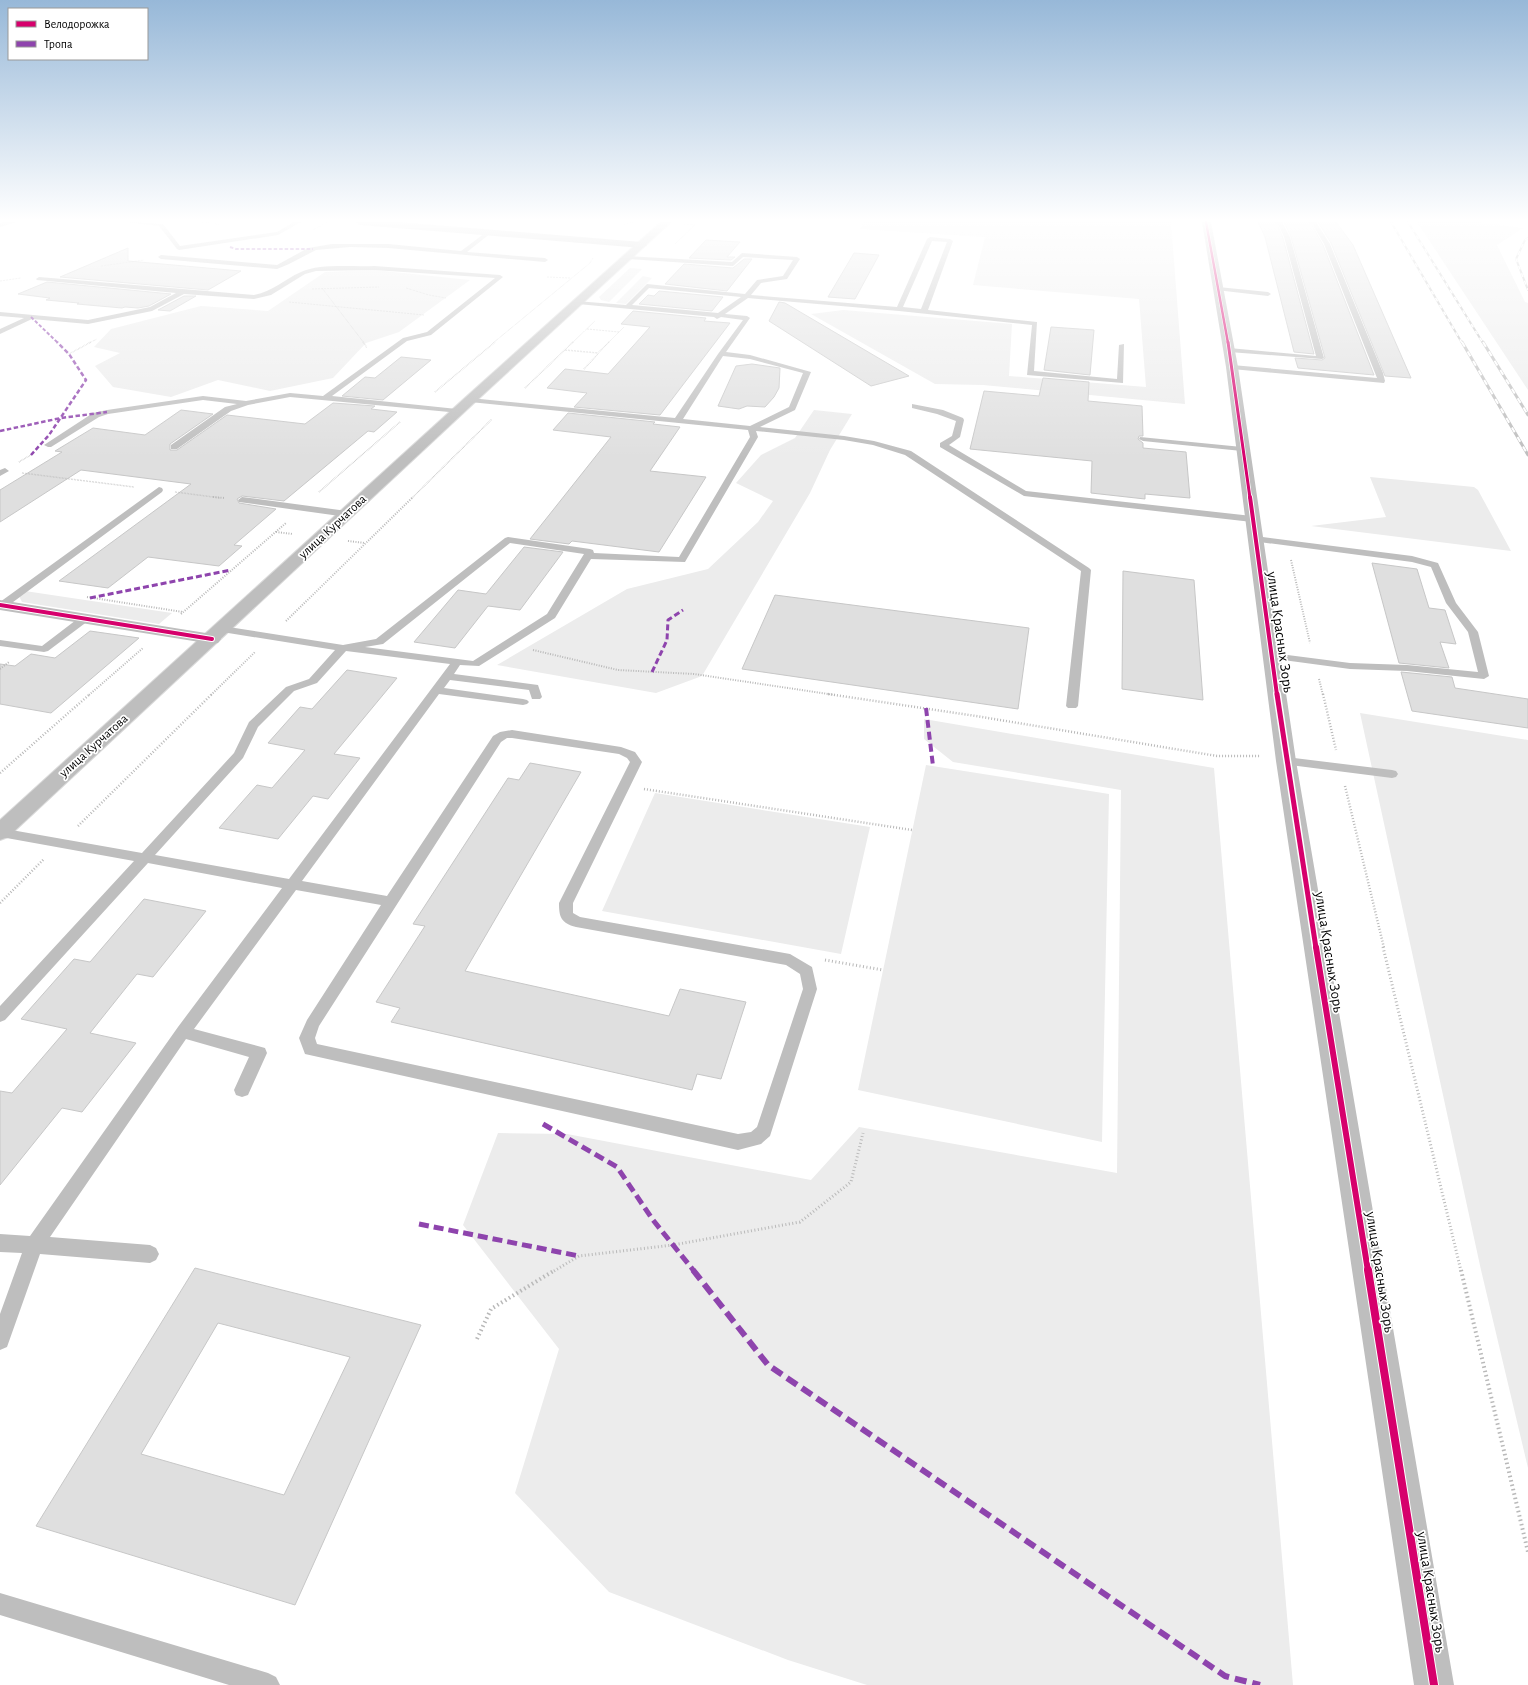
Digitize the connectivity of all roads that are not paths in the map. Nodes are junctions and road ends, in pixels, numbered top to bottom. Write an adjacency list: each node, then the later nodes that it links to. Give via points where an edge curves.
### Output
1 (167, 301): 16 (lane, via 152,309 88,322)
2 (471, 301): 23 (lane, via 429,334 405,339)
3 (633, 301): 12 (lane)
4 (740, 301): 17 (lane)
5 (801, 301): 13 (lane)
6 (903, 301): 13 (lane)
7 (928, 301): 14 (lane)
8 (1220, 301): 20 (street, улица Красных Зорь)
9 (1304, 301): 20 (lane, via 1320,358)
10 (1350, 301): 22 (lane, via 1381,380)
11 (578, 302): 12 (lane); 24 (street, улица Курчатова)
12 (628, 306): 17 (lane)
13 (899, 309): 14 (lane)
14 (924, 311): 19 (lane, via 1035,323 1030,373 1120,381)
15 (0, 314): 16 (lane)
16 (31, 317): 18 (lane)
17 (717, 317): 21 (lane, via 747,318)
18 (0, 332)
19 (1122, 345)
20 (1229, 350): 22 (street, улица Красных Зорь)
21 (721, 354): 28 (lane); 29 (lane, via 750,357 807,372 792,408)
22 (1232, 366): 33 (street, улица Красных Зорь)
23 (325, 398): 25 (lane, via 290,395); 27 (lane)
24 (470, 400): 27 (street, улица Курчатова); 28 (lane)
25 (247, 403): 31 (lane, via 203,398 107,412 96,415); 32 (lane, via 228,409)
26 (915, 406): 37 (lane, via 960,420 956,437 943,445 1024,493)
27 (457, 411): 36 (street, улица Курчатова)
28 (678, 420): 29 (lane)
29 (751, 428): 38 (lane, via 754,437 682,560); 50 (lane, via 844,438 908,453 1086,570)
30 (1143, 439): 33 (lane)
31 (48, 445)
32 (174, 447)
33 (1242, 449): 37 (street, улица Красных Зорь)
34 (159, 490): 39 (lane)
35 (242, 500): 36 (lane)
36 (347, 514): 41 (street, улица Курчатова)
37 (1254, 529): 44 (street, улица Красных Зорь); 44 (lane, via 1288,543 1412,559 1435,565 1451,603 1473,632 1484,676 1407,668 1350,666)
38 (588, 556): 43 (lane, via 590,552 508,540 379,642); 45 (lane, via 551,616 475,664)
39 (0, 606): 40 (street)
40 (84, 619): 41 (street, via 162,631); 42 (lane, via 44,649)
41 (217, 634): 43 (lane, via 270,637); 53 (street, улица Курчатова)
42 (0, 643)
43 (343, 648): 45 (lane); 54 (lane, via 313,680 290,688 253,725 239,755)
44 (1272, 656): 51 (street, улица Красных Зорь)
45 (457, 662): 46 (lane)
46 (447, 676): 47 (lane); 48 (lane, via 534,687)
47 (437, 690): 49 (lane); 55 (lane)
48 (536, 697)
49 (523, 702)
50 (1072, 706)
51 (1286, 759): 52 (lane); 66 (street, улица Красных Зорь)
52 (1392, 774)
53 (0, 832): 54 (lane)
54 (145, 858): 55 (lane); 57 (lane)
55 (293, 885): 56 (lane); 58 (lane)
56 (390, 902): 56 (lane, via 497,739 512,734 621,751 631,755 636,762 566,903 566,915 576,922 790,960 807,972 810,989 764,1131 755,1139 738,1142 311,1049 306,1038 312,1024)
57 (0, 1016)
58 (183, 1032): 59 (lane, via 259,1053); 61 (lane)
59 (242, 1090)
60 (0, 1243): 61 (lane)
61 (34, 1245): 62 (lane); 63 (lane)
62 (150, 1254)
63 (0, 1340)
64 (0, 1604): 65 (lane)
65 (268, 1685)
66 (1434, 1685)

